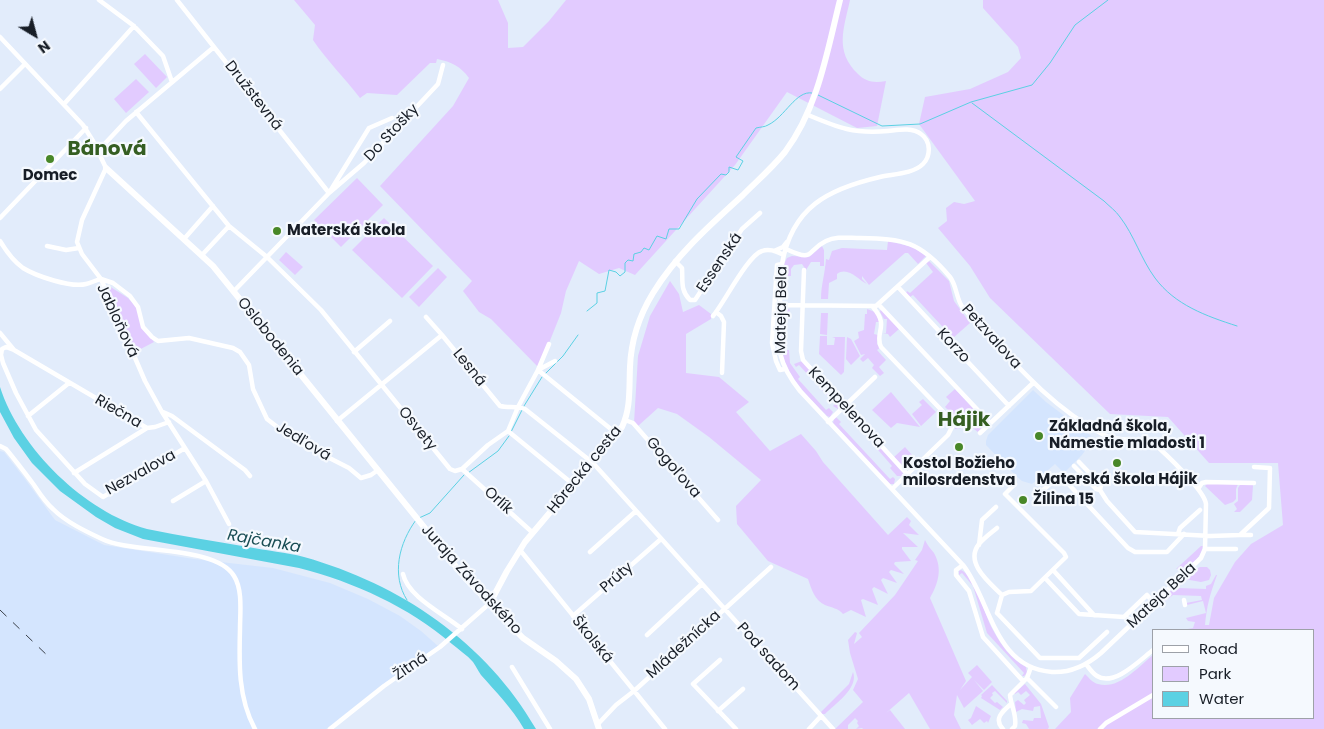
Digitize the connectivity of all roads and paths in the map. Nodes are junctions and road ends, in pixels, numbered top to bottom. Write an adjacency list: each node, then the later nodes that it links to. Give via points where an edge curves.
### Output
1 (99, 0): 4 (street)
2 (177, 0): 6 (street, Družstevná)
3 (840, 0): 13 (street, Hôrecká cesta)
4 (134, 26): 9 (street, via 163,56); 11 (street)
5 (0, 37): 7 (street)
6 (214, 47): 9 (street); 18 (street, Družstevná)
7 (25, 64): 10 (street); 11 (street)
8 (443, 65): 18 (street, Do Stošky, via 438,84 364,163)
9 (172, 82): 12 (street)
10 (0, 89)
11 (64, 104): 15 (street)
12 (136, 112): 16 (street); 19 (street, Osvety)
13 (808, 115): 26 (street, Mateja Bela, via 854,132 917,132 926,140 929,152 924,164 914,170 855,183 827,194 803,216); 36 (street, Hôrecká cesta, via 775,164)
14 (392, 118): 18 (street, Do Stošky, via 369,128)
15 (86, 128): 16 (street); 21 (street)
16 (98, 151): 17 (street)
17 (106, 168): 25 (street, Oslobodenia); 29 (street, via 82,220 77,242)
18 (329, 193): 34 (street, Do Stošky)
19 (213, 206): 24 (street, Osvety); 25 (street)
20 (760, 213): 22 (street, Essenská)
21 (0, 218)
22 (754, 218): 23 (street); 36 (street, Essenská, via 742,229 695,300 690,300 684,293 682,268)
23 (759, 223)
24 (230, 226): 32 (street); 34 (street, Osvety)
25 (184, 238): 32 (street, Oslobodenia)
26 (789, 240): 30 (street, Mateja Bela); 31 (street)
27 (0, 241): 39 (street, Jabloňová, via 23,268 58,282 85,285)
28 (47, 246): 29 (street, via 66,250)
29 (79, 248): 39 (street, Jedľová)
30 (786, 250): 33 (street, Mateja Bela); 35 (street, Petzvalova, via 806,255 832,239 889,239 910,244)
31 (774, 251): 33 (street); 55 (street, via 754,255 715,314 722,316 724,322)
32 (202, 254): 41 (street, Oslobodenia)
33 (784, 256): 37 (street, Mateja Bela)
34 (267, 257): 41 (street, Do Stošky); 53 (street, Osvety, via 314,302)
35 (930, 257): 40 (street); 59 (street, Petzvalova, via 952,280 963,308)
36 (675, 261): 66 (street, Hôrecká cesta, via 654,292 635,332)
37 (782, 264): 43 (street, Mateja Bela); 47 (street, via 777,265)
38 (804, 270): 44 (street, Kempelenova)
39 (101, 279): 64 (street, Jabloňová, via 144,381); 81 (street, Jedľová, via 113,283 130,296 138,307 143,327 158,341 189,338 240,352 249,365 253,389 267,419 284,433 362,478)
40 (898, 287): 42 (street); 62 (street, Korzo)
41 (234, 291): 67 (street, Oslobodenia)
42 (879, 304): 45 (street); 70 (street, Korzo)
43 (780, 305): 44 (street); 47 (street, Mateja Bela)
44 (803, 306): 45 (street); 61 (street, Kempelenova, via 802,357)
45 (873, 307): 84 (street, via 882,322 881,347 952,422 951,431)
46 (426, 317): 50 (street, Lesná)
47 (777, 317): 69 (street, Mateja Bela, via 779,349 785,369)
48 (390, 321): 53 (street)
49 (0, 333): 52 (street, Riečna)
50 (442, 335): 60 (street); 63 (street, Lesná, via 500,406)
51 (549, 344): 56 (street)
52 (14, 350): 58 (street, Riečna); 65 (street, via 2,349 1,355)
53 (354, 352): 60 (street, Osvety)
54 (555, 360): 56 (street)
55 (722, 373)
56 (542, 374): 63 (street); 74 (street)
57 (876, 377): 61 (street)
58 (70, 383): 65 (street); 71 (street, Riečna)
59 (1033, 383): 62 (street); 89 (street, Petzvalova, via 1106,436 1153,443)
60 (381, 385): 67 (street); 82 (street, Osvety, via 450,469)
61 (844, 406): 69 (street); 84 (street, Kempelenova)
62 (1009, 406): 70 (street)
63 (522, 408): 72 (street); 78 (street, Pod sadom)
64 (162, 412): 68 (street, Jabloňová); 85 (street, Jabloňová, via 179,421)
65 (28, 416): 83 (street, via 36,430)
66 (625, 420): 74 (street, Hôrecká cesta); 100 (street, Gogoľova, via 633,423)
67 (337, 421): 81 (street, Oslobodenia)
68 (169, 422): 71 (street, Riečna); 76 (street, Jabloňová)
69 (828, 422): 91 (street, Mateja Bela)
70 (990, 423): 73 (street)
71 (147, 428): 83 (street)
72 (510, 433): 82 (street, via 488,445); 90 (street)
73 (980, 433)
74 (617, 434): 78 (street, Hôrecká cesta)
75 (0, 446): 152 (street, via 6,449 54,510 91,533 112,543 214,560 231,572 237,582 239,597 243,693)
76 (185, 448): 83 (street, Nezvalova, via 103,496); 86 (street, Jabloňová)
77 (1079, 462): 93 (street, via 1101,485)
78 (593, 463): 90 (street, Hôrecká cesta); 98 (street, Pod sadom)
79 (1074, 466): 93 (street)
80 (1254, 467): 107 (street, via 1270,468 1269,508)
81 (378, 470): 99 (street, Oslobodenia)
82 (465, 472): 103 (street, Orlík)
83 (74, 473)
84 (907, 474): 91 (street)
85 (250, 476)
86 (206, 481): 95 (street); 101 (street, Jabloňová)
87 (1254, 483): 92 (street, via 1206,482)
88 (1015, 484): 117 (street, via 1005,494 1064,552 1066,557)
89 (1194, 484): 92 (street, Mateja Bela)
90 (574, 485): 103 (street, Hôrecká cesta)
91 (892, 489): 115 (street, Mateja Bela)
92 (1198, 489): 106 (street, Mateja Bela, via 1206,498)
93 (1100, 490): 104 (street, via 1135,532)
94 (1042, 491): 105 (street, via 1060,475 1135,552 1167,552)
95 (172, 501)
96 (996, 507): 110 (street, via 982,520)
97 (1200, 510): 104 (street, via 1180,528)
98 (636, 511): 109 (street, Pod sadom); 114 (street)
99 (417, 519): 122 (street, Juraja Závodského)
100 (718, 520)
101 (229, 524)
102 (997, 528): 110 (street)
103 (533, 533): 113 (street, Hôrecká cesta)
104 (1178, 534): 105 (street)
105 (1184, 534): 106 (street)
106 (1205, 535): 107 (street); 111 (street, Mateja Bela)
107 (1240, 535): 108 (street)
108 (1251, 535)
109 (662, 539): 120 (street, Pod sadom); 127 (street, Prúty)
110 (979, 545): 121 (street, via 977,567)
111 (1205, 549): 112 (street); 123 (street, Mateja Bela, via 1198,562)
112 (1236, 549)
113 (520, 550): 122 (street, Hôrecká cesta); 127 (street, Školská)
114 (590, 552)
115 (963, 565): 128 (street, Mateja Bela); 143 (street, via 956,570 956,575 969,591 981,634)
116 (771, 567): 124 (street, Mládežnícka)
117 (1054, 570): 119 (street); 126 (street)
118 (403, 574): 131 (street, via 413,593)
119 (1045, 578): 121 (street, via 1030,592); 126 (street, via 1079,614)
120 (702, 584): 124 (street, Pod sadom); 133 (street)
121 (1002, 595): 125 (street)
122 (490, 603): 131 (street, Žitná); 151 (street, Juraja Závodského, via 523,638 576,679 589,699)
123 (1154, 603): 129 (street, via 1146,595); 130 (street, Mateja Bela)
124 (724, 609): 145 (street, Mládežnícka); 150 (street, Pod sadom)
125 (997, 613): 128 (street); 137 (street)
126 (1094, 614): 129 (street)
127 (573, 616): 145 (street, Školská)
128 (989, 616): 140 (street, Mateja Bela, via 1011,652)
129 (1124, 617): 130 (street)
130 (1135, 621): 135 (street, Mateja Bela)
131 (460, 630): 153 (street, Žitná)
132 (1107, 632): 134 (street, Mateja Bela)
133 (647, 635)
134 (1100, 638): 135 (street); 137 (street, Mateja Bela, via 1076,659)
135 (1108, 646): 139 (street, Mateja Bela)
136 (1152, 651): 139 (street, via 1125,672 1109,679 1097,676)
137 (1040, 658): 142 (street)
138 (720, 660): 149 (street, via 693,684)
139 (1086, 664): 142 (street, Mateja Bela, via 1063,671)
140 (1031, 667): 142 (street, Mateja Bela); 143 (street)
141 (512, 668): 154 (street)
142 (1037, 669)
143 (1025, 680): 147 (street, via 1012,692); 148 (street)
144 (743, 689): 149 (street)
145 (634, 692): 151 (street, Mládežnícka, via 616,705); 155 (street, Školská)
146 (1152, 696): 161 (street)
147 (1011, 704): 159 (street, via 999,716); 160 (street, via 1016,721)
148 (1056, 707)
149 (718, 711): 156 (street)
150 (821, 716): 157 (street); 158 (street, Pod sadom)
151 (597, 727)
152 (255, 729)
153 (330, 729)
154 (550, 729)
155 (664, 729)
156 (736, 729)
157 (809, 729)
158 (833, 729)
159 (1003, 729)
160 (1012, 729)
161 (1100, 729)

